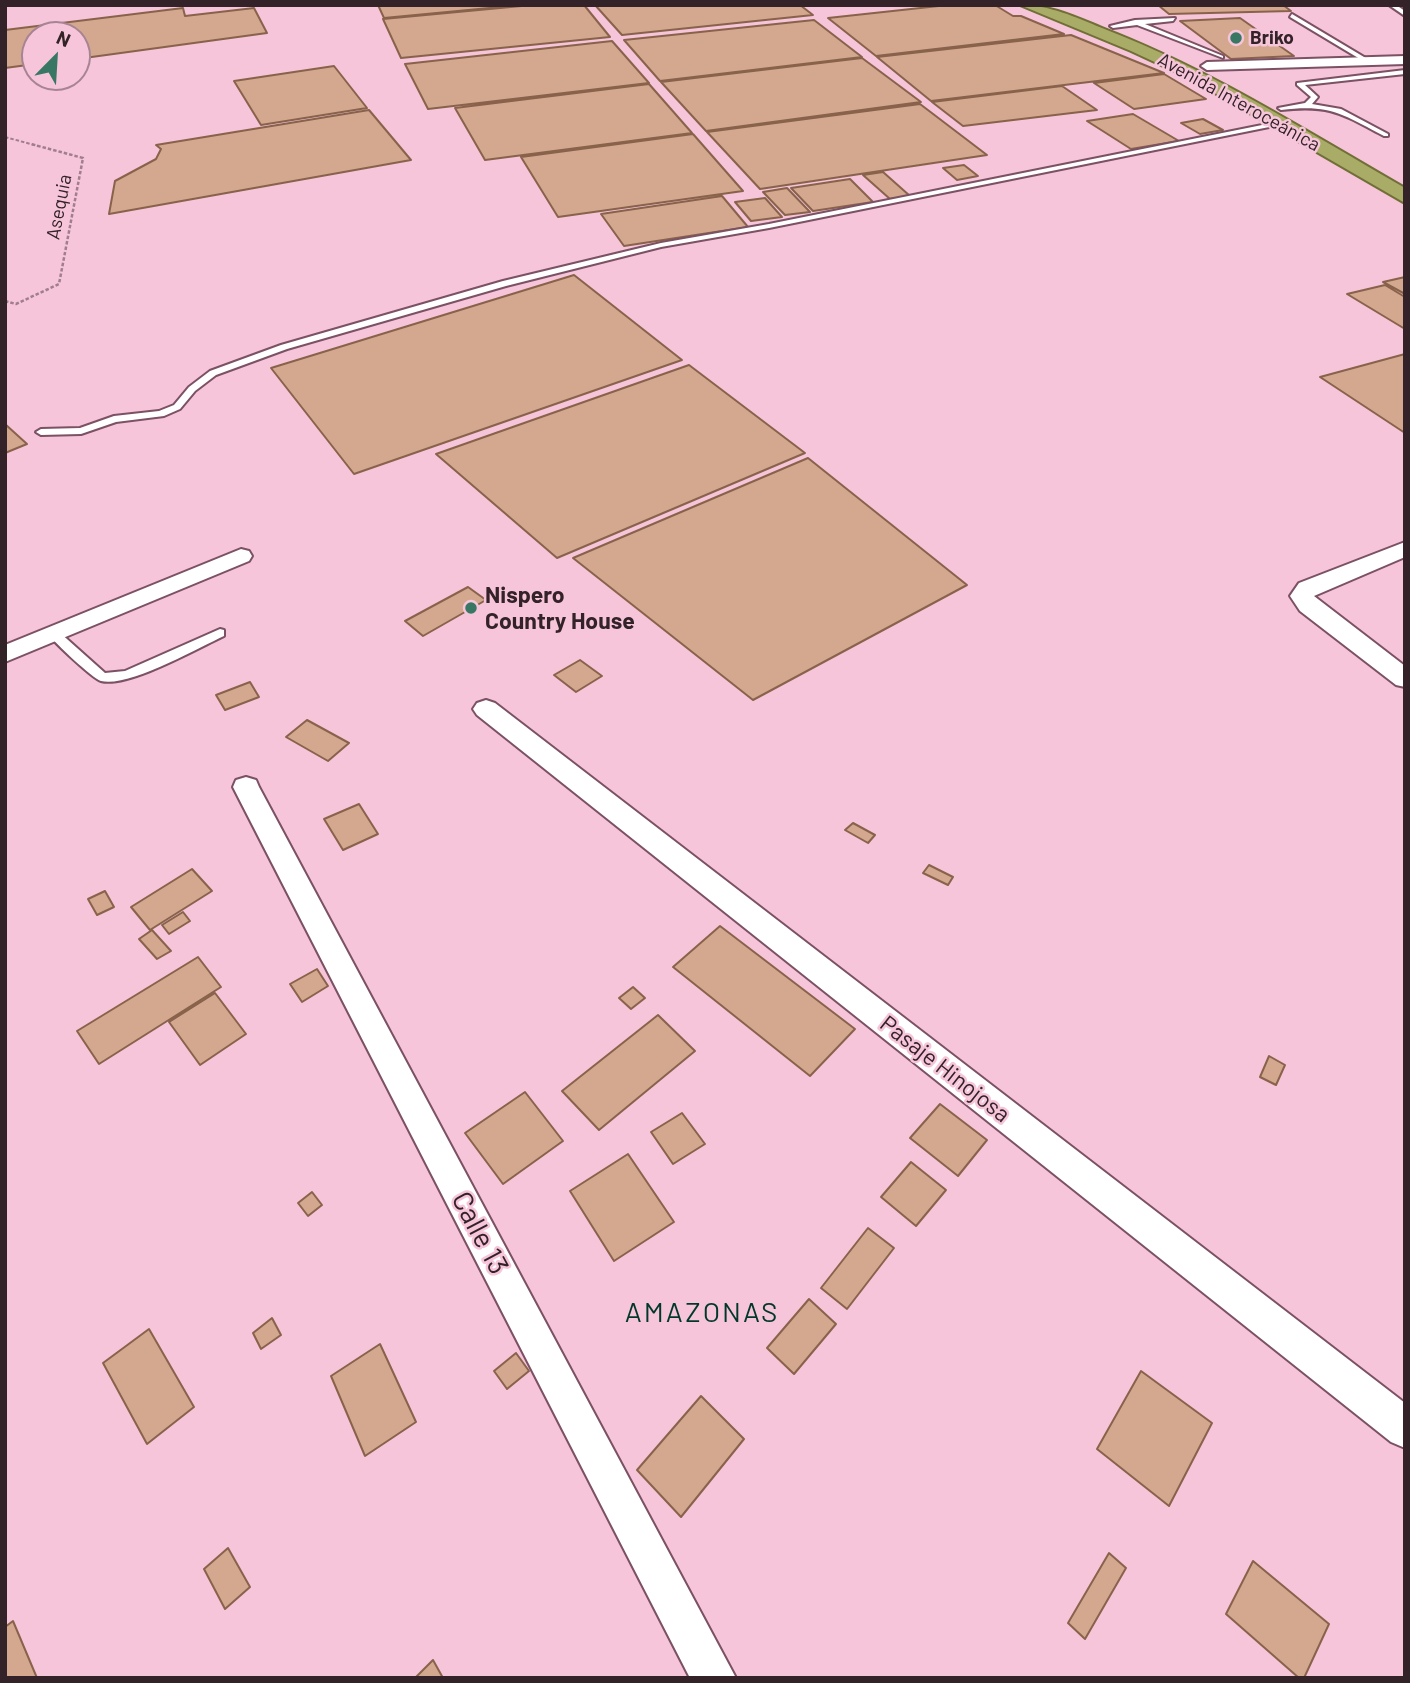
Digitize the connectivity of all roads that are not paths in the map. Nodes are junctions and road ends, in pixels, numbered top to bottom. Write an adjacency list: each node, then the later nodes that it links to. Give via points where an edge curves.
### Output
1 (1028, 5): 16 (highway, Avenida Interoceánica, via 1165,59)
2 (1054, 5): 8 (highway, Avenida Interoceánica)
3 (1392, 5): 4 (lane)
4 (1405, 13)
5 (1292, 16): 10 (lane)
6 (1173, 19): 7 (lane)
7 (1135, 22): 8 (lane); 11 (lane)
8 (1113, 26): 11 (highway, Avenida Interoceánica)
9 (1405, 60): 10 (street)
10 (1367, 61): 11 (street)
11 (1214, 62): 16 (highway, Avenida Interoceánica)
12 (1405, 72): 13 (lane, via 1299,84)
13 (1315, 97): 14 (lane); 15 (lane)
14 (1307, 105): 15 (lane); 16 (lane)
15 (1339, 110): 17 (lane)
16 (1281, 116): 18 (highway, Avenida Interoceánica); 19 (highway, Avenida Interoceánica); 20 (lane, via 649,248 503,284 251,358 213,373 177,407 161,414 114,419 81,432)
17 (1386, 135)
18 (1405, 180)
19 (1405, 197)
20 (41, 432)
21 (1405, 549): 26 (street, via 1307,588 1302,596 1308,606)
22 (241, 556): 24 (street)
23 (220, 633): 24 (lane, via 113,678 102,677)
24 (54, 634): 25 (street)
25 (5, 654)
26 (1405, 679)
27 (486, 709): 29 (street, Pasaje Hinojosa)
28 (246, 787): 30 (street, Calle 13)
29 (1405, 1428)
30 (714, 1678)

